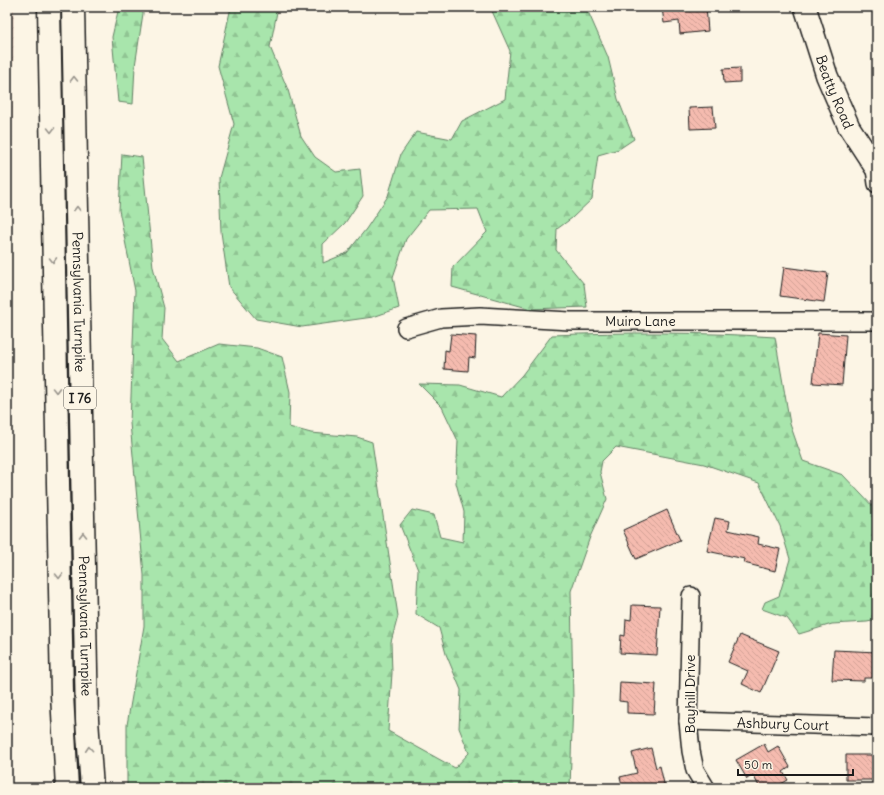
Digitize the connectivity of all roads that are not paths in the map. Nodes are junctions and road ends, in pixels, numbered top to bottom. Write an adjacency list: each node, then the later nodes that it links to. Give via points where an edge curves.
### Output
1 (49, 7): 10 (highway, Pennsylvania Turnpike / I 76, one-way to 10, via 61,686)
2 (73, 7): 11 (highway, Pennsylvania Turnpike / I 76, one-way to 2, via 86,681)
3 (805, 7): 4 (street, Beatty Road, via 838,102 849,127)
4 (876, 173)
5 (877, 322): 6 (street, Muiro Lane, via 570,322 480,316 441,318)
6 (406, 328)
7 (691, 596): 8 (street, Bayhill Drive)
8 (688, 721): 9 (street, Ashbury Court); 12 (street, Bayhill Drive, via 695,770)
9 (877, 727)
10 (67, 788)
11 (92, 788)
12 (706, 788)

